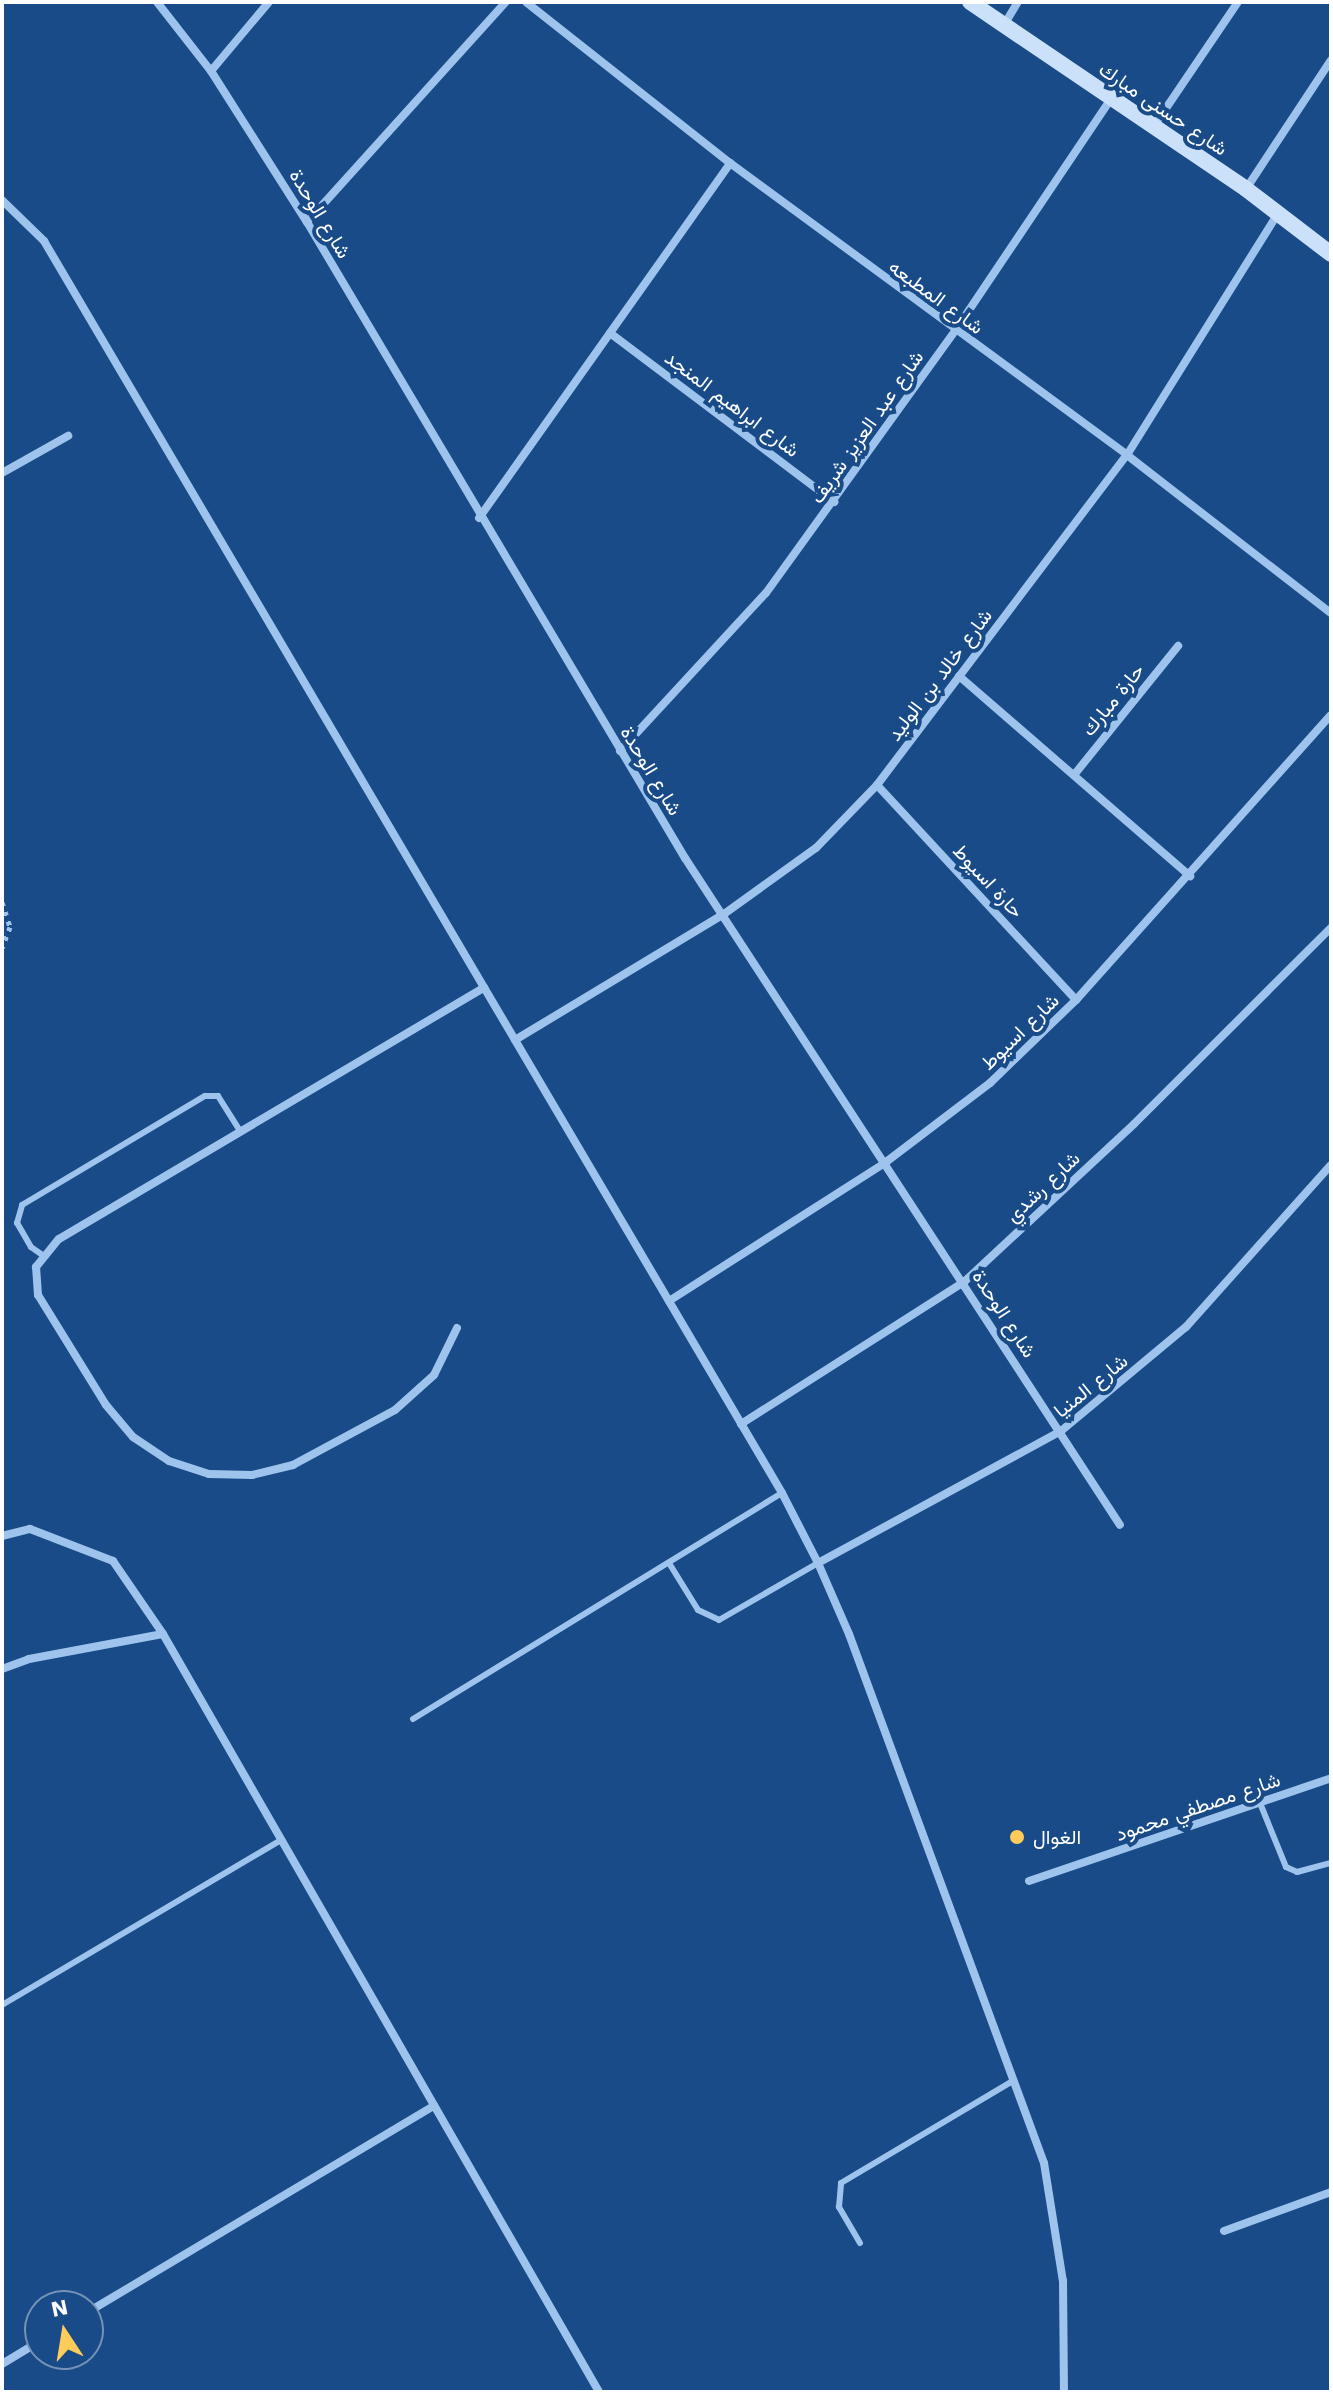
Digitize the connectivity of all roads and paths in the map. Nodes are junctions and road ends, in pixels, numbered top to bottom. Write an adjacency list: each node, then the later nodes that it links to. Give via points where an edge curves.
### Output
1 (157, 2): 10 (street, شارع الوحدة)
2 (269, 2): 10 (street)
3 (506, 2): 17 (street)
4 (526, 2): 13 (street, شارع المطبعه)
5 (970, 2): 8 (street, شارع حسنى مبارك)
6 (1018, 2): 8 (street)
7 (1238, 2): 12 (street)
8 (1003, 28): 11 (street, شارع حسنى مبارك)
9 (1331, 60): 14 (street)
10 (211, 71): 17 (street, شارع الوحدة)
11 (1111, 99): 12 (street, شارع حسنى مبارك); 19 (street, شارع عبد العزيز شريف)
12 (1154, 127): 14 (street, شارع حسنى مبارك)
13 (730, 163): 19 (street, شارع المطبعه); 20 (street)
14 (1246, 189): 16 (street, شارع حسنى مبارك)
15 (2, 200): 38 (street, via 44,241)
16 (1277, 215): 18 (street, شارع حسنى مبارك); 22 (street, شارع خالد بن الوليد)
17 (307, 222): 25 (street, شارع الوحدة)
18 (1331, 254)
19 (955, 331): 22 (street, شارع المطبعه); 24 (street, شارع عبد العزيز شريف)
20 (610, 333): 24 (street, شارع ابراهيم المنجد); 25 (street)
21 (68, 436): 23 (street)
22 (1127, 455): 26 (street, شارع المطبعه); 28 (street, شارع خالد بن الوليد)
23 (2, 473)
24 (834, 502): 30 (street, شارع عبد العزيز شريف, via 766,593)
25 (479, 518): 30 (street, شارع الوحدة)
26 (1331, 613)
27 (1178, 646): 31 (street, حارة مبارك)
28 (959, 676): 31 (street); 32 (street, شارع خالد بن الوليد)
29 (1331, 715): 33 (street, شارع اسيوط)
30 (620, 751): 35 (street, شارع الوحدة)
31 (1074, 775): 33 (street)
32 (877, 785): 35 (street, شارع خالد بن الوليد, via 816,848); 39 (street, حارة اسيوط)
33 (1190, 876): 39 (street, شارع اسيوط)
34 (2, 902): 37 (path, via 10,927)
35 (724, 914): 40 (street, شارع خالد بن الوليد); 42 (street, شارع الوحدة)
36 (1331, 928): 45 (street, شارع رشدي, via 1134,1124)
37 (2, 948)
38 (484, 988): 40 (street); 41 (street)
39 (1076, 1000): 42 (street, شارع اسيوط, via 990,1083)
40 (515, 1040): 46 (street)
41 (240, 1131): 44 (street); 44 (lane, via 222,1100 205,1096 22,1205 17,1223)
42 (886, 1162): 45 (street, شارع الوحدة); 46 (street, شارع اسيوط)
43 (1331, 1165): 49 (street, شارع المنيا, via 1186,1327)
44 (41, 1254): 47 (street, via 36,1267 38,1295 106,1405 133,1437 169,1461 209,1474 252,1475 293,1465 395,1410 434,1375)
45 (964, 1282): 48 (street, شارع رشدي); 49 (street, شارع الوحدة)
46 (669, 1301): 48 (street)
47 (457, 1328)
48 (741, 1424): 50 (street)
49 (1061, 1431): 51 (street, شارع الوحدة); 54 (street, شارع المنيا)
50 (782, 1493): 53 (lane); 54 (street)
51 (1120, 1525)
52 (2, 1536): 55 (street, via 30,1529 113,1561)
53 (669, 1563): 54 (lane, via 698,1610 719,1620); 57 (lane)
54 (818, 1563): 64 (street)
55 (163, 1634): 56 (street, via 29,1659); 60 (street)
56 (2, 1669)
57 (413, 1719)
58 (1331, 1778): 59 (street, شارع مصطفي محمود)
59 (1260, 1803): 61 (lane, via 1286,1867 1297,1872); 62 (street, شارع مصطفي محمود)
60 (281, 1840): 63 (lane); 65 (street)
61 (1331, 1863)
62 (1029, 1881)
63 (2, 2005)
64 (1013, 2081): 68 (lane, via 841,2183 839,2207); 73 (street, via 1044,2163 1056,2222 1064,2294)
65 (434, 2106): 69 (street); 72 (street)
66 (1331, 2192): 67 (street)
67 (1224, 2231)
68 (860, 2243)
69 (104, 2302)
70 (24, 2351): 71 (street)
71 (2, 2364)
72 (599, 2392)
73 (1064, 2392)

